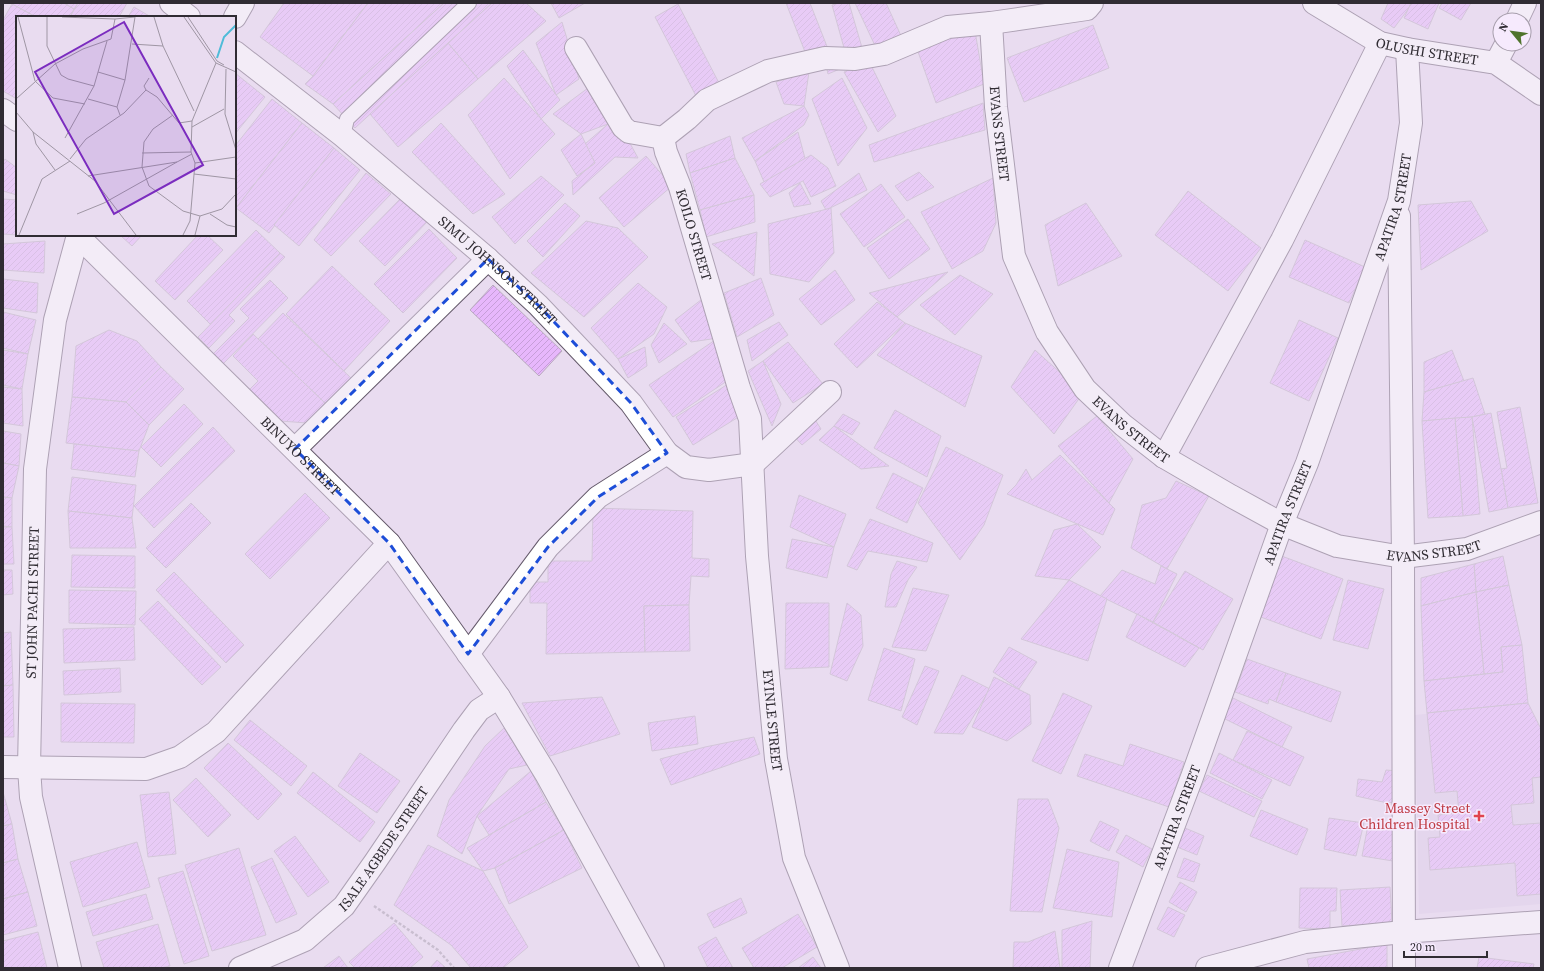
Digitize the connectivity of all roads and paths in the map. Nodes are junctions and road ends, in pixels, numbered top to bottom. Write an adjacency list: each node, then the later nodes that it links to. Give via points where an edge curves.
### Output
1 (171, 3): 6 (street)
2 (243, 3): 7 (street)
3 (469, 3): 17 (lane, via 347,119)
4 (1092, 3): 8 (street, via 1087,9)
5 (1314, 3): 9 (street, OLUSHI STREET)
6 (188, 16)
7 (236, 16)
8 (991, 23): 18 (street, via 948,27 884,54 854,59 825,58 768,71 707,100); 25 (street, EVANS STREET, via 996,107 1014,256 1047,332 1085,389 1123,425)
9 (1380, 43): 11 (street, OLUSHI STREET); 25 (street, via 1282,240)
10 (576, 48): 18 (street, via 623,128 630,132)
11 (1407, 49): 13 (street, OLUSHI STREET); 19 (street, APATIRA STREET, via 1411,123)
12 (236, 53): 17 (street, SIMU JOHNSON STREET)
13 (1501, 54): 14 (street, OLUSHI STREET)
14 (1541, 94)
15 (3, 110): 16 (street)
16 (16, 119)
17 (343, 136): 21 (street, SIMU JOHNSON STREET)
18 (663, 138): 26 (street, KOILO STREET, via 750,419)
19 (1399, 201): 28 (street, APATIRA STREET, via 1307,463); 30 (street)
20 (78, 236): 23 (street, BINUYO STREET); 34 (street, ST JOHN PACHI STREET, via 56,320 35,469)
21 (488, 259): 23 (street); 24 (street, SIMU JOHNSON STREET, via 538,305 631,403)
22 (830, 392): 26 (street)
23 (295, 449): 29 (street, BINUYO STREET)
24 (666, 453): 26 (street, SIMU JOHNSON STREET, via 686,467 709,470); 31 (street, via 598,497 548,547)
25 (1164, 457): 28 (street, EVANS STREET)
26 (753, 464): 42 (street, EYINLE STREET, via 757,556 776,759 794,858)
27 (1541, 522): 30 (street, EVANS STREET, via 1467,549)
28 (1282, 524): 30 (street, EVANS STREET, via 1337,546); 43 (street, APATIRA STREET, via 1192,777)
29 (389, 542): 31 (street, BINUYO STREET); 34 (street, via 216,732 180,757 146,769)
30 (1403, 557): 37 (street)
31 (468, 654): 32 (street, BINUYO STREET)
32 (498, 697): 35 (street, ISALE AGBEDE STREET, via 479,710 464,730); 41 (street, BINUYO STREET, via 546,774)
33 (3, 767): 34 (street)
34 (29, 768): 38 (street, ST JOHN PACHI STREET, via 31,797)
35 (354, 892): 39 (street, ISALE AGBEDE STREET, via 344,906 305,940); 40 (path, via 438,950)
36 (1541, 922): 37 (street)
37 (1403, 932): 44 (street, via 1305,942); 45 (street)
38 (70, 968)
39 (240, 968)
40 (454, 968)
41 (653, 968)
42 (838, 968)
43 (1120, 968)
44 (1207, 968)
45 (1404, 968)

